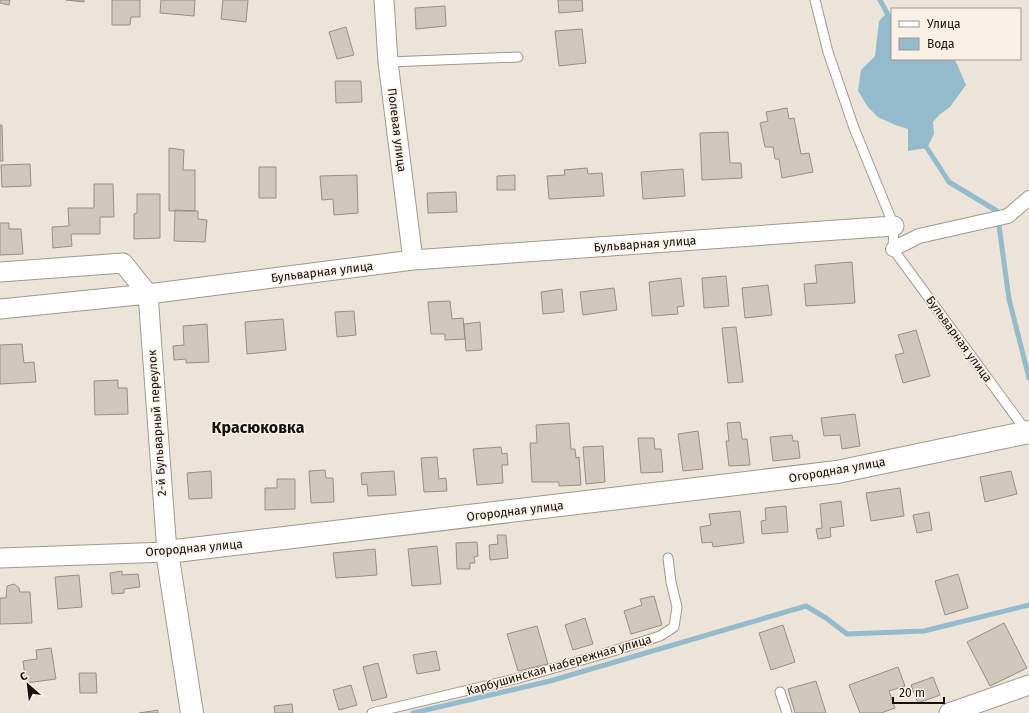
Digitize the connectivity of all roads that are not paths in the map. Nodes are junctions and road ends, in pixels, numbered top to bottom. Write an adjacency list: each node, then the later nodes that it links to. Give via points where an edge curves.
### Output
1 (384, 0): 4 (street, Полевая улица)
2 (815, 0): 6 (lane, via 828,52 854,128)
3 (518, 57): 4 (lane)
4 (388, 62): 8 (street, Полевая улица)
5 (1029, 198): 7 (street, via 1008,216 919,236)
6 (894, 226): 7 (lane); 8 (street, Бульварная улица)
7 (894, 249): 12 (lane, Бульварная улица)
8 (413, 260): 10 (street, Бульварная улица)
9 (0, 272): 10 (street, via 123,264)
10 (148, 294): 11 (street, Бульварная улица); 13 (street, 2-й Бульварный переулок)
11 (0, 309)
12 (1028, 432): 13 (street, Огородная улица, via 837,472)
13 (167, 552): 14 (street, Огородная улица); 18 (street)
14 (0, 558)
15 (668, 558): 19 (lane, Карбушинская набережная улица, via 677,607 674,627 660,636 519,678)
16 (1029, 685): 21 (street)
17 (780, 692): 20 (lane)
18 (192, 713)
19 (372, 713)
20 (787, 713)
21 (949, 713)

